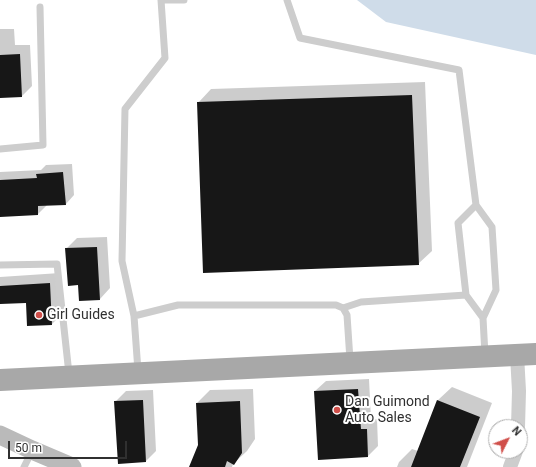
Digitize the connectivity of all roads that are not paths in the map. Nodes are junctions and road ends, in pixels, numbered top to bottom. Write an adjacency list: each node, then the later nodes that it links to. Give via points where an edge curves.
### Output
1 (184, 0): 9 (lane, via 161,0 165,58 125,109 122,261)
2 (287, 0): 5 (lane, via 300,38 459,70)
3 (40, 7): 4 (lane, via 43,145)
4 (0, 149)
5 (476, 205): 7 (lane, via 458,223); 10 (lane, via 492,227 496,290)
6 (0, 264): 15 (lane, via 57,264)
7 (466, 295): 8 (lane, via 361,302); 10 (lane)
8 (343, 308): 9 (lane, via 336,305 178,305); 13 (lane, via 347,315)
9 (134, 316): 14 (lane)
10 (483, 318): 12 (lane)
11 (526, 355): 12 (main road); 17 (street, via 519,391)
12 (485, 356): 13 (main road)
13 (350, 363): 14 (main road)
14 (138, 374): 15 (main road)
15 (70, 377): 16 (main road)
16 (0, 380)
17 (518, 419)
18 (0, 435): 19 (main road)
19 (28, 459): 20 (main road)
20 (72, 467)

